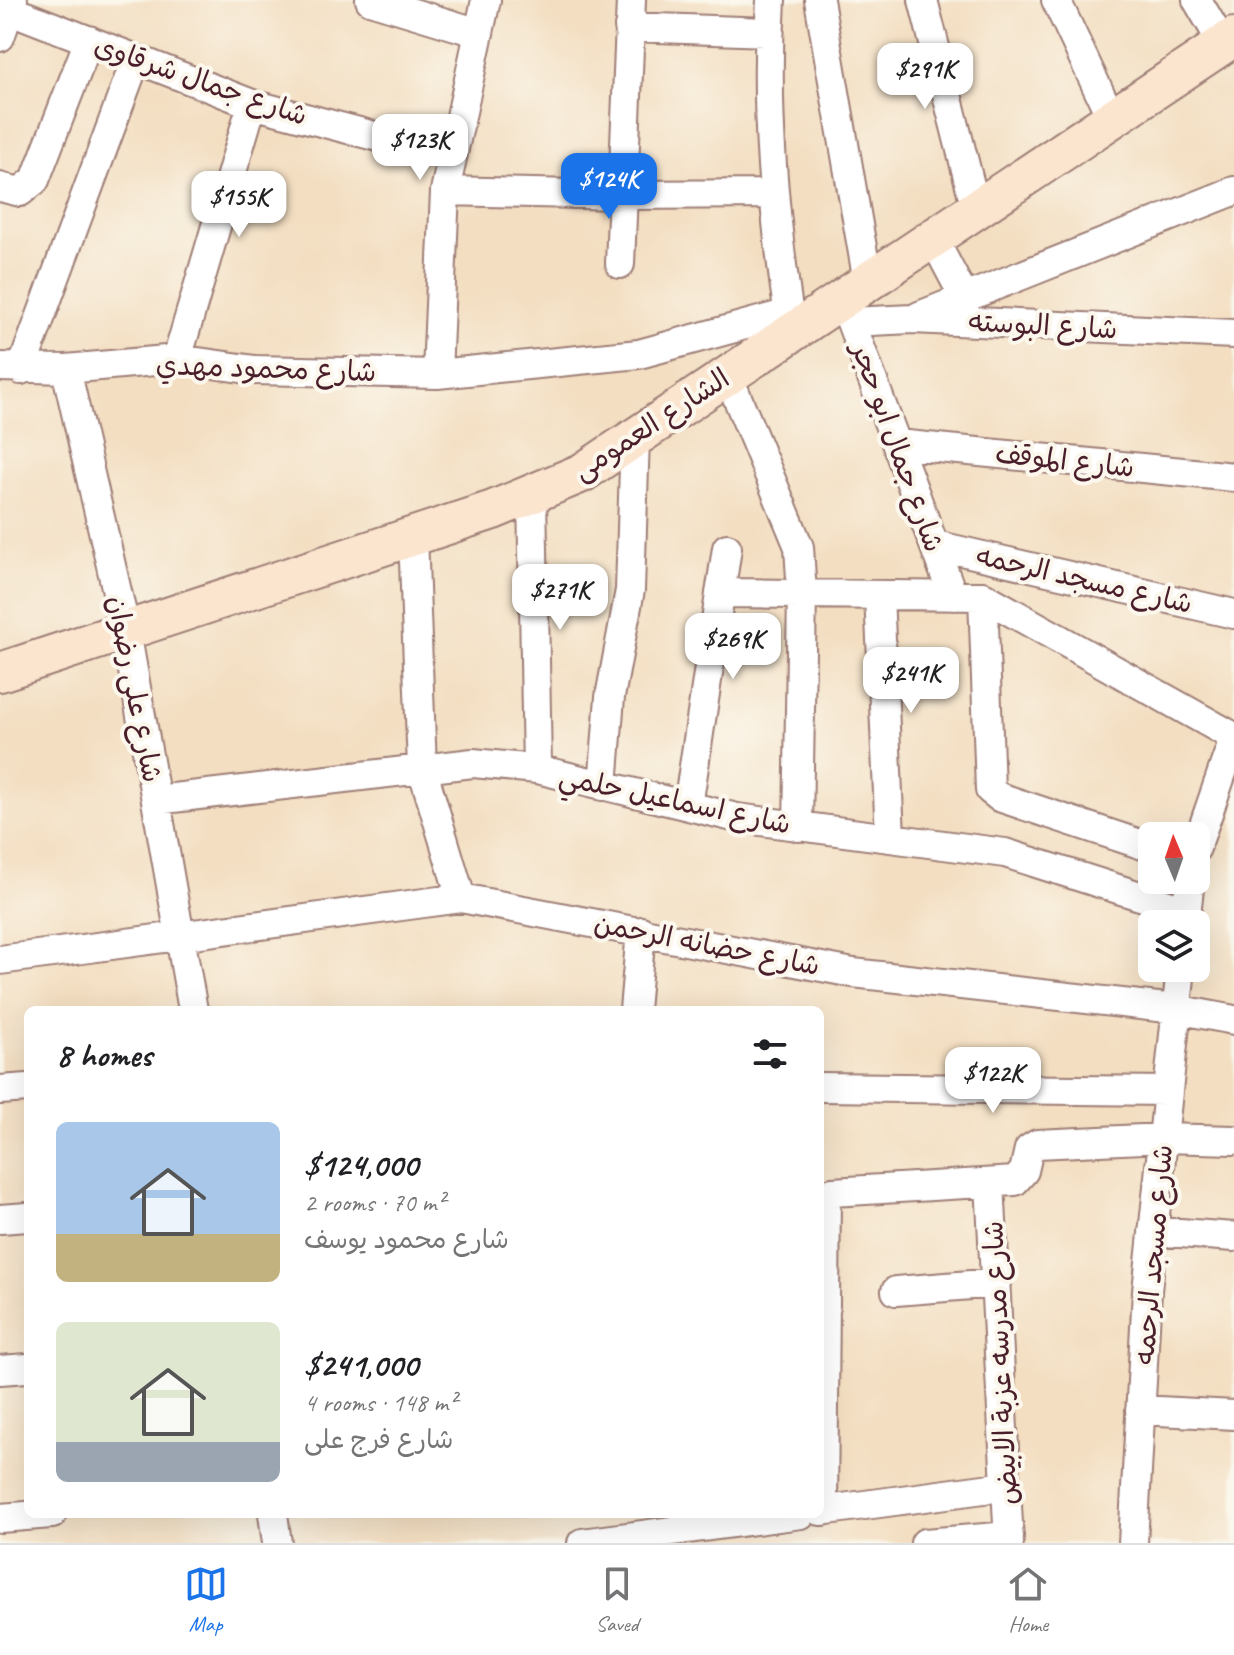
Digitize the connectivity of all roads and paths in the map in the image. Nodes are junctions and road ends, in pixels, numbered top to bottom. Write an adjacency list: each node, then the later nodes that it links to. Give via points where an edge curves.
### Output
1 (370, 0): 11 (street)
2 (486, 0): 11 (street)
3 (771, 0): 10 (street)
4 (819, 0): 28 (street, شارع جمال ابو حجر)
5 (923, 0): 24 (street)
6 (1056, 0): 17 (street)
7 (1197, 0): 14 (street)
8 (8, 5): 12 (street); 13 (street, شارع جمال شرقاوى)
9 (630, 14): 10 (street); 23 (street)
10 (769, 32): 22 (street)
11 (479, 33): 18 (street)
12 (0, 37)
13 (89, 40): 15 (street, شارع جمال شرقاوى); 19 (street, via 35,180 20,192)
14 (1229, 40): 17 (main road, الشارع العمومى)
15 (136, 59): 16 (street, شارع جمال شرقاوى); 33 (street)
16 (252, 104): 18 (street, شارع جمال شرقاوى); 32 (street)
17 (1112, 119): 24 (main road, الشارع العمومى)
18 (451, 156): 20 (street)
19 (0, 187)
20 (445, 191): 23 (street); 36 (street)
21 (1234, 191): 27 (street)
22 (773, 194): 23 (street); 30 (street)
23 (623, 195): 26 (street)
24 (976, 209): 25 (main road, الشارع العمومى)
25 (933, 238): 27 (street); 28 (main road, الشارع العمومى)
26 (620, 264)
27 (964, 297): 29 (street)
28 (854, 301): 29 (street, شارع البوسته); 30 (main road, الشارع العمومى); 38 (street, شارع جمال ابو حجر)
29 (912, 319): 31 (street, شارع البوسته)
30 (790, 322): 35 (main road, الشارع العمومى); 36 (street, شارع محمود مهدي, via 639,354)
31 (1234, 334)
32 (177, 359): 34 (street, شارع محمود مهدي); 36 (street, شارع محمود مهدي, via 255,370)
33 (10, 368): 34 (street, شارع محمود مهدي)
34 (66, 369): 50 (street, شارع على رضوان)
35 (727, 373): 37 (main road, الشارع العمومى); 45 (street, via 799,547)
36 (437, 374)
37 (635, 436): 40 (main road, الشارع العمومى, via 582,473); 55 (street, via 630,590 610,697)
38 (897, 444): 39 (street, شارع الموقف); 42 (street, شارع جمال ابو حجر)
39 (1234, 477)
40 (532, 495): 41 (main road, الشارع العمومى); 54 (street)
41 (413, 536): 50 (main road, الشارع العمومى); 53 (street)
42 (935, 545): 47 (street, شارع جمال ابو حجر); 49 (street, شارع مسجد الرحمه)
43 (727, 548): 44 (street)
44 (720, 593): 45 (street); 57 (street)
45 (802, 594): 46 (street); 59 (street)
46 (879, 595): 47 (street); 60 (street)
47 (953, 596): 48 (street)
48 (983, 596): 52 (street); 61 (street, via 990,790)
49 (1234, 614)
50 (126, 631): 51 (main road, الشارع العمومى); 56 (street, شارع على رضوان)
51 (0, 672)
52 (1234, 738): 58 (street)
53 (422, 768): 54 (street, شارع اسماعيل حلمي, via 473,763); 56 (street, شارع اسماعيل حلمي); 62 (street)
54 (537, 769): 55 (street, شارع اسماعيل حلمي)
55 (603, 786): 57 (street, شارع اسماعيل حلمي)
56 (156, 800): 65 (street, شارع على رضوان)
57 (688, 806): 59 (street, شارع اسماعيل حلمي)
58 (1205, 822)
59 (798, 827): 60 (street, شارع اسماعيل حلمي)
60 (890, 837): 63 (street, شارع اسماعيل حلمي, via 1005,853)
61 (1138, 843)
62 (461, 898): 64 (street, شارع حضانه الرحمن); 65 (street, شارع حضانه الرحمن)
63 (1166, 910)
64 (641, 931): 69 (street); 70 (street, شارع حضانه الرحمن, via 853,973)
65 (181, 936): 66 (street, شارع حضانه الرحمن); 68 (street, شارع على رضوان)
66 (0, 960)
67 (1179, 982): 70 (street, شارع مسجد الرحمه)
68 (192, 1006)
69 (634, 1006)
70 (1176, 1009): 71 (street, شارع حضانه الرحمن); 75 (street, شارع مسجد الرحمه)
71 (1234, 1020)
72 (824, 1087): 75 (street)
73 (24, 1088): 74 (street)
74 (0, 1090)
75 (1168, 1091): 76 (street, شارع مسجد الرحمه)
76 (1163, 1138): 77 (street); 78 (street, via 1037,1144 1029,1149 1024,1171 1015,1181); 81 (street, شارع مسجد الرحمه)
77 (1234, 1140)
78 (990, 1183): 83 (street, via 832,1192 826,1196); 84 (street, شارع مدرسه عزبة الابيض)
79 (24, 1217): 80 (street)
80 (0, 1219)
81 (1153, 1231): 82 (street); 88 (street, شارع مسجد الرحمه)
82 (1234, 1237)
83 (824, 1249)
84 (996, 1283): 85 (street); 90 (street, شارع مدرسه عزبة الابيض)
85 (896, 1291)
86 (24, 1368): 87 (street)
87 (0, 1370)
88 (1140, 1410): 89 (street); 101 (street, شارع مسجد الرحمه)
89 (1234, 1415)
90 (1006, 1486): 91 (street); 97 (street, شارع مدرسه عزبة الابيض)
91 (824, 1511)
92 (24, 1516): 93 (street)
93 (0, 1518)
94 (274, 1518): 98 (street)
95 (790, 1518): 96 (street)
96 (757, 1526): 99 (street)
97 (1009, 1539): 100 (street)
98 (277, 1543)
99 (582, 1543)
100 (925, 1543)
101 (1133, 1543)

